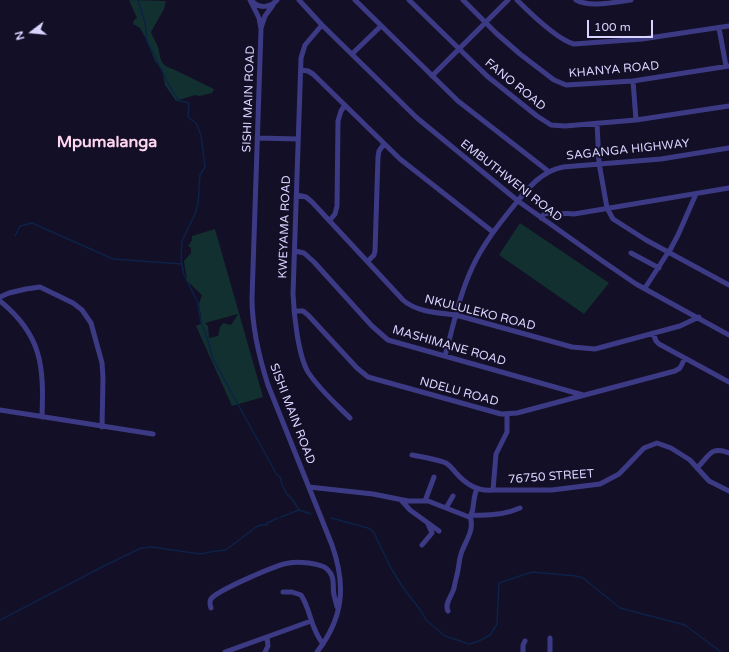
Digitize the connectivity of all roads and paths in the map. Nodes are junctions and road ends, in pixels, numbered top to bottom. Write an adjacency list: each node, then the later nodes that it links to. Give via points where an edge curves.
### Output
1 (251, 0): 11 (street, via 264,7); 18 (street, SISHI MAIN ROAD)
2 (295, 0): 12 (street, EMBUTHWENI ROAD)
3 (299, 0): 12 (street, EMBUTHWENI ROAD)
4 (356, 0): 15 (street)
5 (409, 0): 19 (street, FANO ROAD)
6 (463, 0): 13 (street, KHANYA ROAD)
7 (508, 0): 13 (street)
8 (517, 0): 17 (street, via 558,35 574,44 642,39)
9 (576, 0): 10 (street, via 590,4)
10 (631, 0)
11 (276, 2): 18 (street, SISHI MAIN ROAD, via 265,16)
12 (306, 8): 14 (street, EMBUTHWENI ROAD)
13 (485, 22): 19 (street); 24 (street, KHANYA ROAD, via 520,54 561,84)
14 (322, 25): 20 (street, EMBUTHWENI ROAD); 22 (street, KWEYAMA ROAD, via 304,45)
15 (381, 26): 20 (street); 23 (street)
16 (729, 26): 17 (street)
17 (719, 28): 21 (street)
18 (261, 29): 29 (street, SISHI MAIN ROAD)
19 (458, 49): 23 (street); 28 (street, FANO ROAD, via 487,76 546,123 565,126)
20 (352, 54): 38 (street, EMBUTHWENI ROAD, via 426,127)
21 (728, 67): 24 (street, KHANYA ROAD)
22 (301, 70): 25 (street, via 313,74); 30 (street, KWEYAMA ROAD)
23 (432, 76): 34 (street, via 458,101)
24 (633, 81): 27 (street)
25 (345, 106): 31 (street); 41 (street, via 338,121 337,206)
26 (729, 106): 27 (street, FANO ROAD)
27 (636, 120): 28 (street, FANO ROAD)
28 (597, 123): 33 (street)
29 (257, 138): 30 (street); 71 (street, SISHI MAIN ROAD, via 253,323 264,372)
30 (298, 139): 37 (street, KWEYAMA ROAD)
31 (384, 144): 42 (street); 46 (street, via 378,156 375,251)
32 (729, 148): 33 (street, SAGANGA HIGHWAY, via 661,159)
33 (599, 163): 34 (street, SAGANGA HIGHWAY); 39 (street)
34 (548, 171): 38 (street, SAGANGA HIGHWAY)
35 (729, 188): 36 (street)
36 (696, 194): 39 (street); 44 (street)
37 (296, 195): 41 (street, NKULULEKO ROAD, via 309,200); 43 (street, KWEYAMA ROAD)
38 (518, 201): 40 (street, EMBUTHWENI ROAD); 42 (street, SAGANGA HIGHWAY)
39 (607, 208): 40 (street, via 574,214 545,213); 44 (street, via 616,221)
40 (541, 218): 49 (street, EMBUTHWENI ROAD)
41 (330, 220): 46 (street, NKULULEKO ROAD)
42 (493, 232): 53 (street, SAGANGA HIGHWAY, via 471,269)
43 (295, 251): 52 (street, KWEYAMA ROAD); 57 (street, MASHIMANE ROAD, via 304,253 388,340)
44 (669, 252): 47 (street); 48 (street)
45 (630, 253): 47 (street)
46 (368, 261): 53 (street, NKULULEKO ROAD, via 408,304 438,313)
47 (658, 268): 49 (street)
48 (729, 285)
49 (645, 288): 54 (street, EMBUTHWENI ROAD)
50 (0, 297): 65 (street, via 8,293 40,288 73,303 82,310 91,323 102,363)
51 (0, 300): 63 (street, via 28,329 39,354)
52 (294, 311): 62 (street, NDELU ROAD, via 303,311 308,315 368,377); 64 (street, KWEYAMA ROAD, via 302,355 308,371)
53 (456, 315): 55 (street, NKULULEKO ROAD, via 585,349); 57 (street, SAGANGA HIGHWAY)
54 (699, 317): 55 (street, NKULULEKO ROAD, via 680,326); 56 (street, EMBUTHWENI ROAD)
55 (653, 333): 58 (street, via 658,344)
56 (729, 333)
57 (445, 356): 60 (street, MASHIMANE ROAD)
58 (685, 358): 59 (street); 60 (street, NDELU ROAD, via 680,368 675,371)
59 (729, 382)
60 (583, 395): 62 (street, NDELU ROAD)
61 (0, 410): 63 (street)
62 (507, 414): 73 (street, 76750 STREET, via 507,432 496,454)
63 (42, 417): 65 (street)
64 (350, 418)
65 (102, 427): 66 (street)
66 (153, 434)
67 (729, 453): 69 (street, via 721,450 712,452)
68 (412, 455): 72 (street, via 444,463)
69 (697, 468): 73 (street, 76750 STREET, via 690,460 671,448 657,443 644,448 619,474 600,484 552,490); 74 (street, 76750 STREET, via 709,482)
70 (434, 477): 77 (street)
71 (309, 487): 76 (street, via 373,494); 86 (street, SISHI MAIN ROAD, via 340,572)
72 (477, 489): 73 (street); 80 (street)
73 (493, 490)
74 (729, 491)
75 (453, 496): 78 (street)
76 (401, 500): 77 (street); 81 (street)
77 (425, 501): 78 (street)
78 (446, 508): 80 (street, via 464,516)
79 (520, 508): 80 (street, via 496,515)
80 (471, 516): 87 (street, via 470,536 460,556 454,590 446,608)
81 (427, 523): 82 (street); 83 (street, via 432,533)
82 (439, 531)
83 (422, 545)
84 (283, 592): 88 (street, via 301,595)
85 (211, 608): 86 (street, via 212,598 221,592 247,578 283,564 296,562 319,565 327,569 333,578)
86 (338, 610): 92 (street, SISHI MAIN ROAD, via 331,632)
87 (448, 611)
88 (311, 621): 89 (street); 92 (street)
89 (267, 637): 93 (street); 94 (street, via 268,646)
90 (550, 638): 97 (street)
91 (526, 641): 96 (street)
92 (323, 644): 95 (street, SISHI MAIN ROAD)
93 (225, 652)
94 (265, 652)
95 (317, 652)
96 (523, 652)
97 (550, 652)

